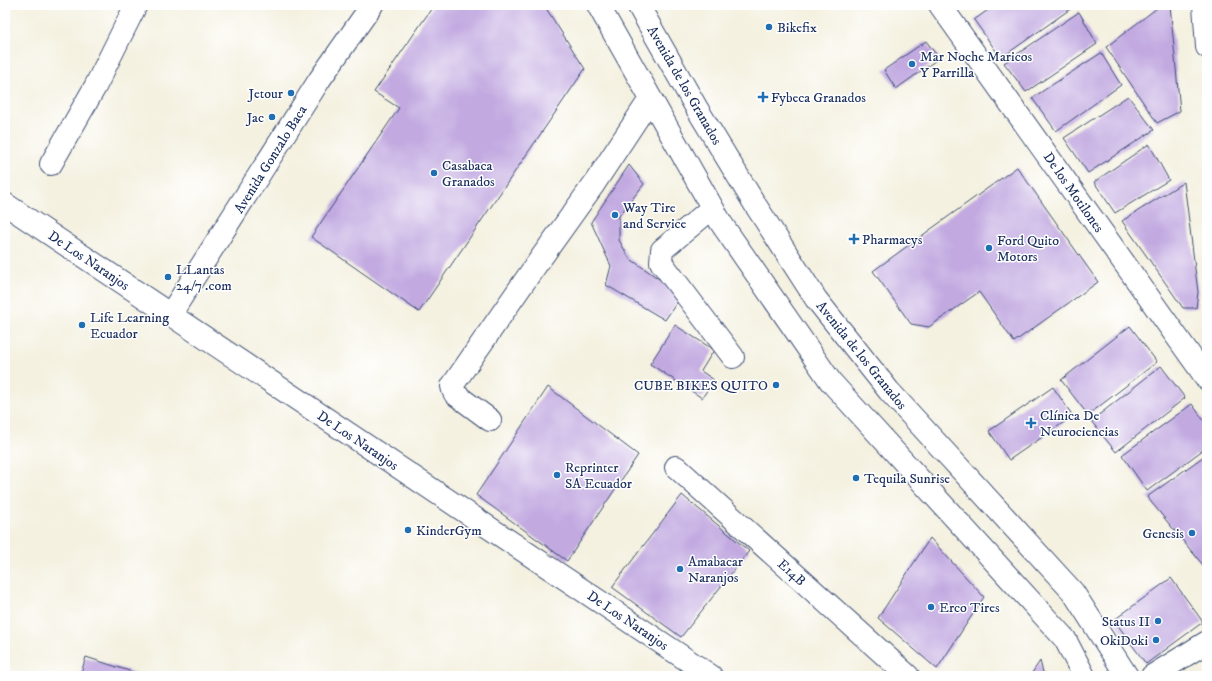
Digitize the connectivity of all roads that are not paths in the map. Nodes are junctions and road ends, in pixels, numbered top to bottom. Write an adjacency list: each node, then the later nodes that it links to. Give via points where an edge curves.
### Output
1 (136, 5): 9 (main road, via 95,87)
2 (372, 5): 12 (main road, Avenida Gonzalo Baca, via 320,79)
3 (598, 5): 8 (main road)
4 (638, 5): 21 (main road, Avenida de los Granados, via 756,206 816,298 889,391 1073,592)
5 (940, 5): 14 (main road, De los Motilones)
6 (1204, 5): 7 (main road)
7 (1207, 47)
8 (650, 100): 11 (main road); 15 (main road, via 452,386 455,394)
9 (51, 164)
10 (5, 204): 12 (main road, De Los Naranjos)
11 (712, 208): 13 (main road, via 662,250 661,262); 20 (main road, via 831,382 1065,638)
12 (170, 315): 18 (main road, De Los Naranjos)
13 (733, 358)
14 (1207, 379)
15 (490, 420)
16 (676, 467): 19 (main road, E14B)
17 (1207, 642): 22 (main road)
18 (711, 676)
19 (908, 676)
20 (1084, 676)
21 (1127, 676)
22 (1152, 676)

